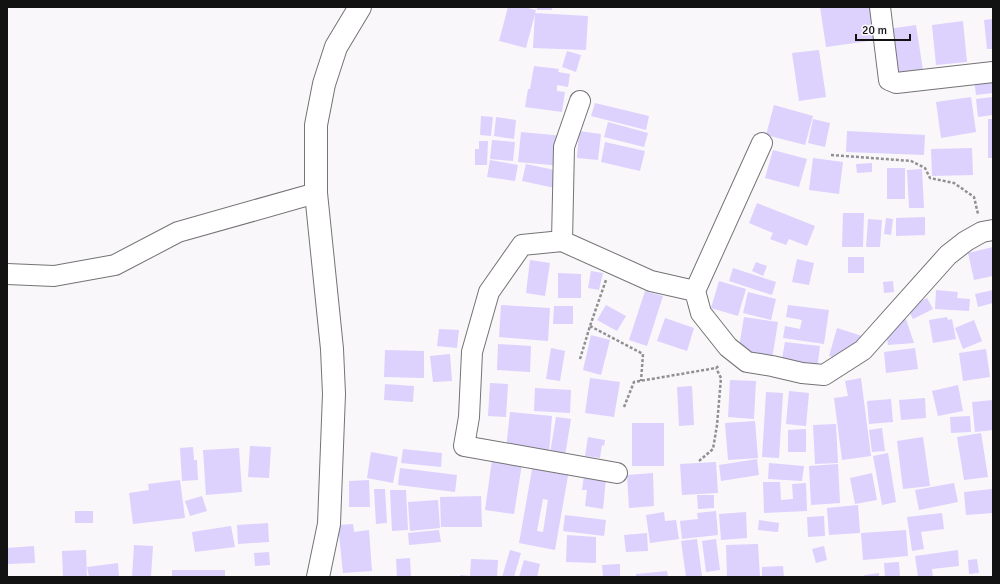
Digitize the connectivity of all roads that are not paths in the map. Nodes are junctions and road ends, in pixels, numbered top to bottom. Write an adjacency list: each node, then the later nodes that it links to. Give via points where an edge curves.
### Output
1 (360, 7): 6 (street, via 336,48 324,84 316,125)
2 (880, 7): 3 (street, via 889,80 896,83)
3 (993, 72)
4 (580, 101): 8 (street, via 564,148)
5 (762, 144): 10 (street)
6 (316, 193): 9 (street, via 178,232 114,265 54,276); 12 (street, via 332,349 334,394 329,524)
7 (987, 231): 10 (street, via 966,240 948,255 863,350 824,375 747,362 734,353 701,313)
8 (562, 241): 10 (street, via 651,281); 11 (street, via 522,245 489,292 472,352 469,417 464,446)
9 (7, 274)
10 (696, 291)
11 (617, 473)
12 (318, 577)

